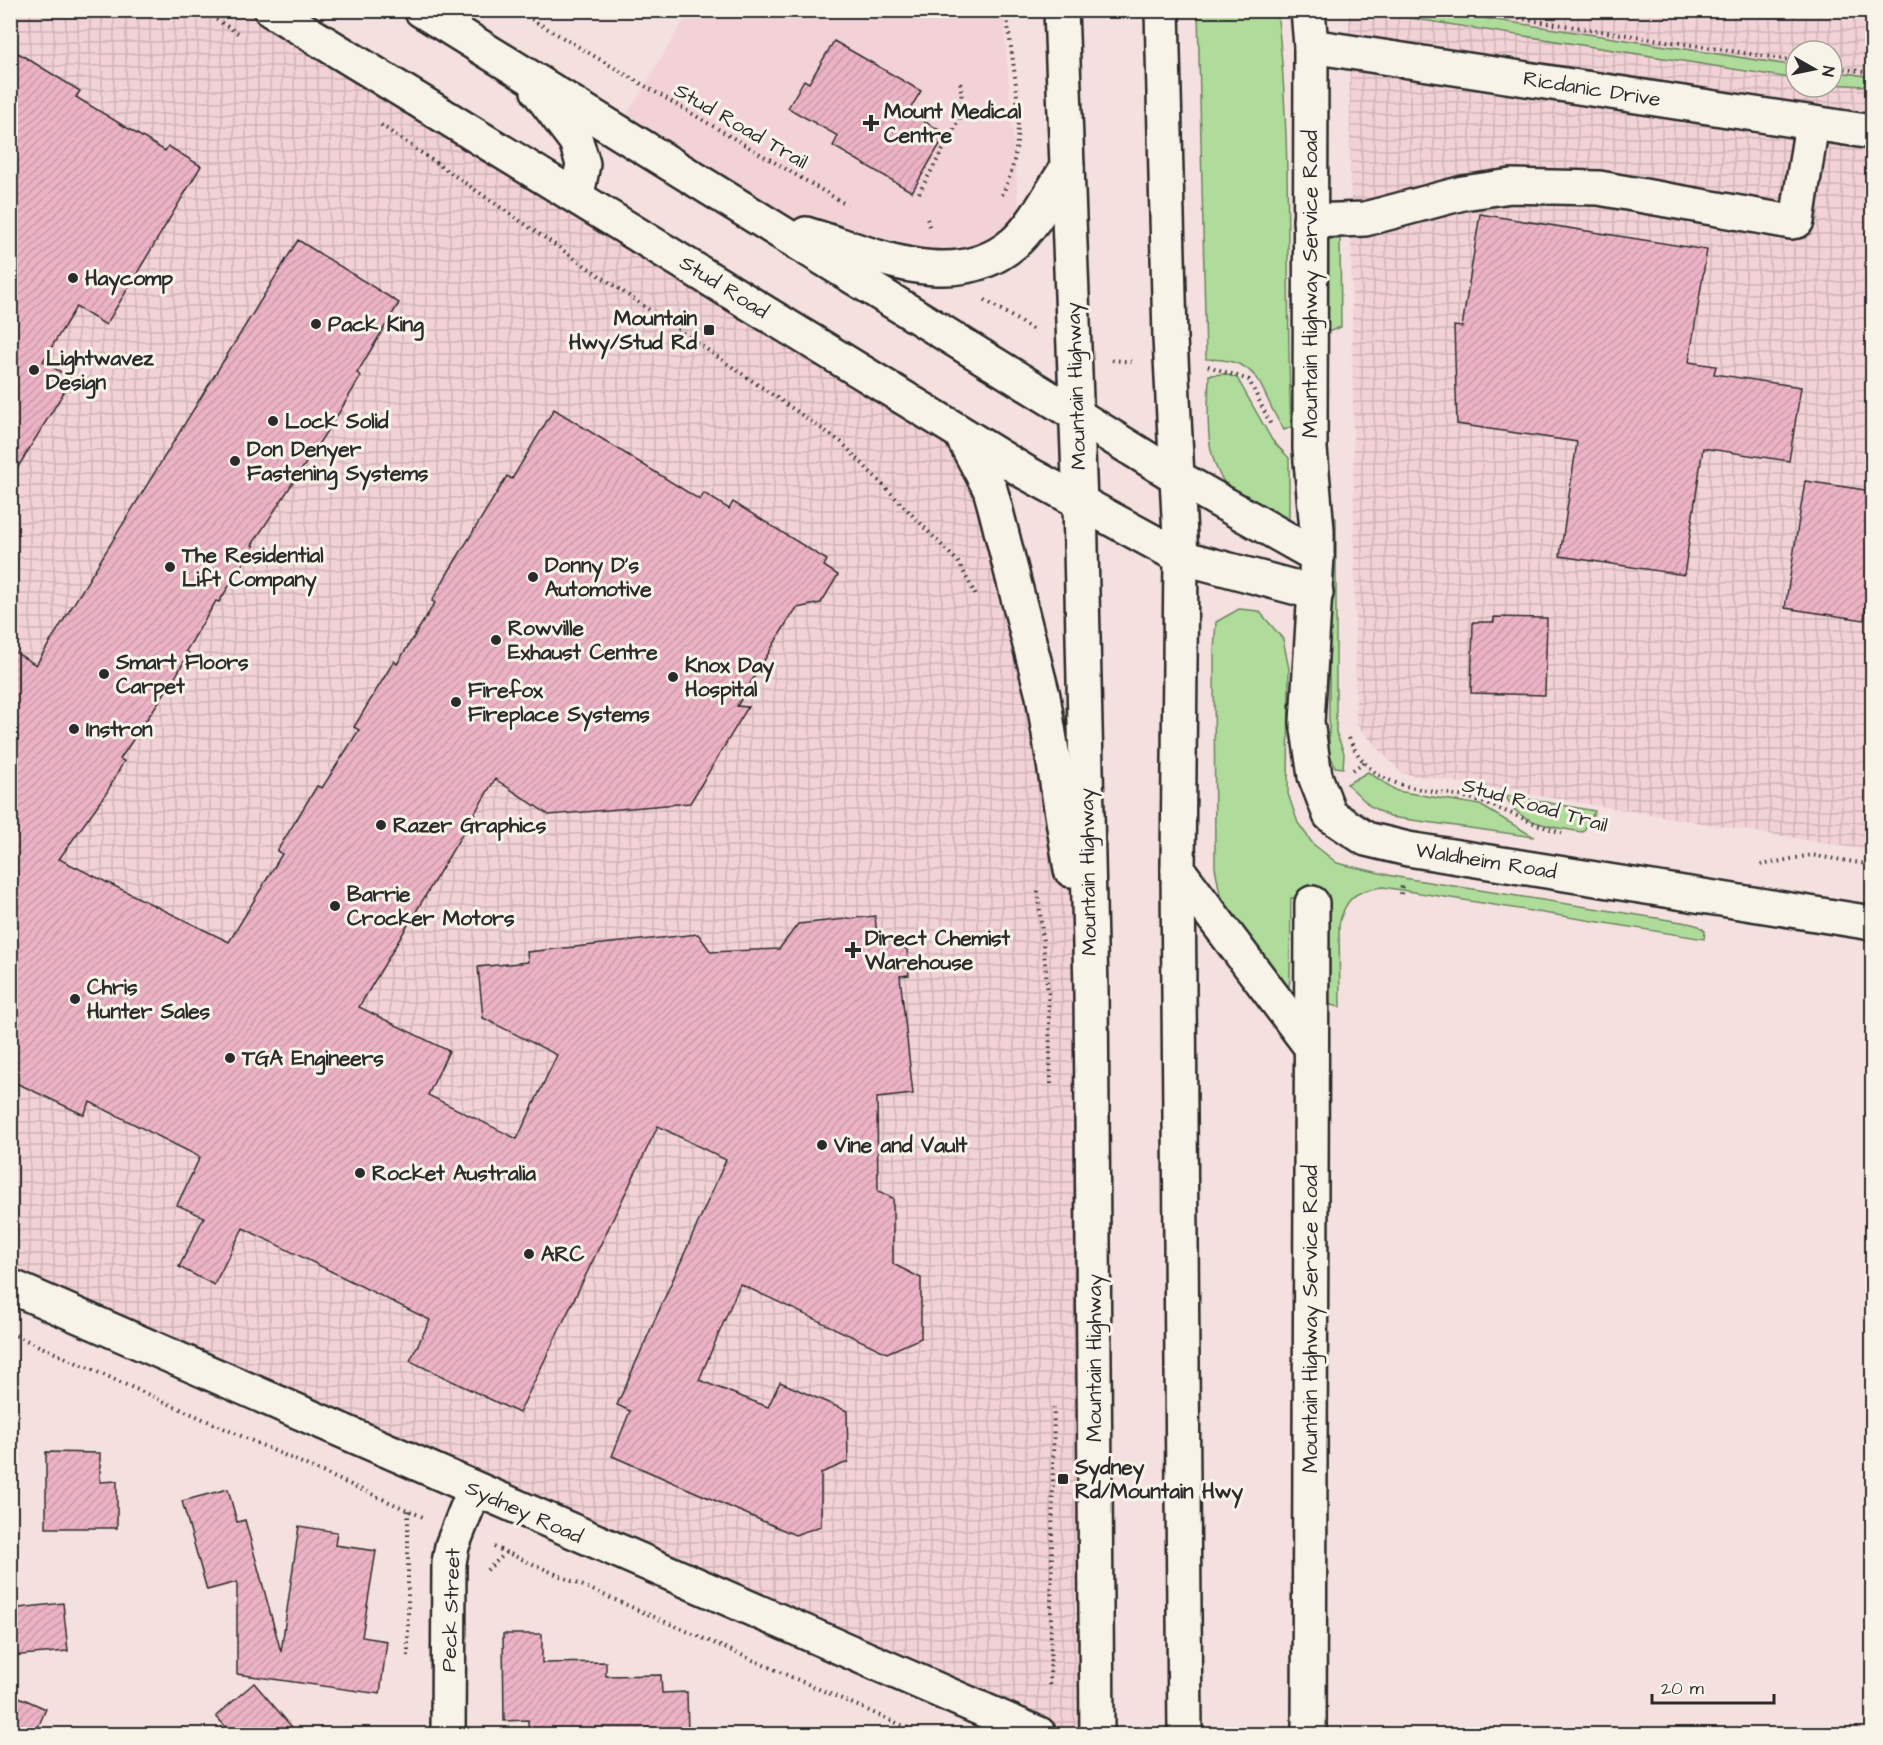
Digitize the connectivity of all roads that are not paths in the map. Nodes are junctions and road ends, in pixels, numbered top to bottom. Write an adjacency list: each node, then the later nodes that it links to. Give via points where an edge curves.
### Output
1 (271, 10): 11 (main road, Stud Road)
2 (421, 10): 7 (main road)
3 (1060, 10): 10 (main road, Mountain Highway)
4 (1162, 10): 16 (main road)
5 (1308, 10): 6 (main road, Mountain Highway Service Road)
6 (1311, 46): 8 (main road, Ricdanic Drive); 12 (main road, Mountain Highway Service Road)
7 (528, 78): 11 (main road, via 576,141 583,164); 13 (main road)
8 (1812, 123): 9 (main road, Ricdanic Drive); 12 (main road, via 1797,220 1791,222 1599,188 1511,186 1463,193 1365,219)
9 (1872, 132)
10 (1067, 168): 13 (main road, via 1016,241 987,260 958,268 913,266); 14 (main road, Mountain Highway)
11 (577, 195): 15 (main road, Stud Road)
12 (1310, 221): 18 (main road, Mountain Highway Service Road, via 1310,417)
13 (766, 223): 14 (main road)
14 (1077, 414): 16 (main road); 17 (main road, Mountain Highway)
15 (960, 433): 17 (main road, Stud Road); 24 (main road, via 986,480 995,507 1043,696)
16 (1177, 477): 18 (main road); 19 (main road)
17 (1080, 503): 19 (main road, Stud Road); 24 (main road, Mountain Highway)
18 (1317, 556): 20 (main road, Waldheim Road)
19 (1181, 557): 20 (main road); 21 (main road)
20 (1316, 593): 23 (main road, Waldheim Road, via 1307,722 1315,776 1330,814 1366,839)
21 (1178, 870): 25 (main road); 31 (main road)
22 (1312, 903): 25 (main road, Mountain Highway Service Road)
23 (1872, 923)
24 (1091, 991): 30 (main road, Mountain Highway)
25 (1311, 1047): 32 (main road, Mountain Highway Service Road)
26 (10, 1286): 27 (main road, Sydney Road)
27 (474, 1490): 28 (main road, Peck Street, via 449,1563); 29 (main road, Sydney Road)
28 (448, 1734)
29 (1039, 1734)
30 (1097, 1734)
31 (1185, 1734)
32 (1309, 1734)

